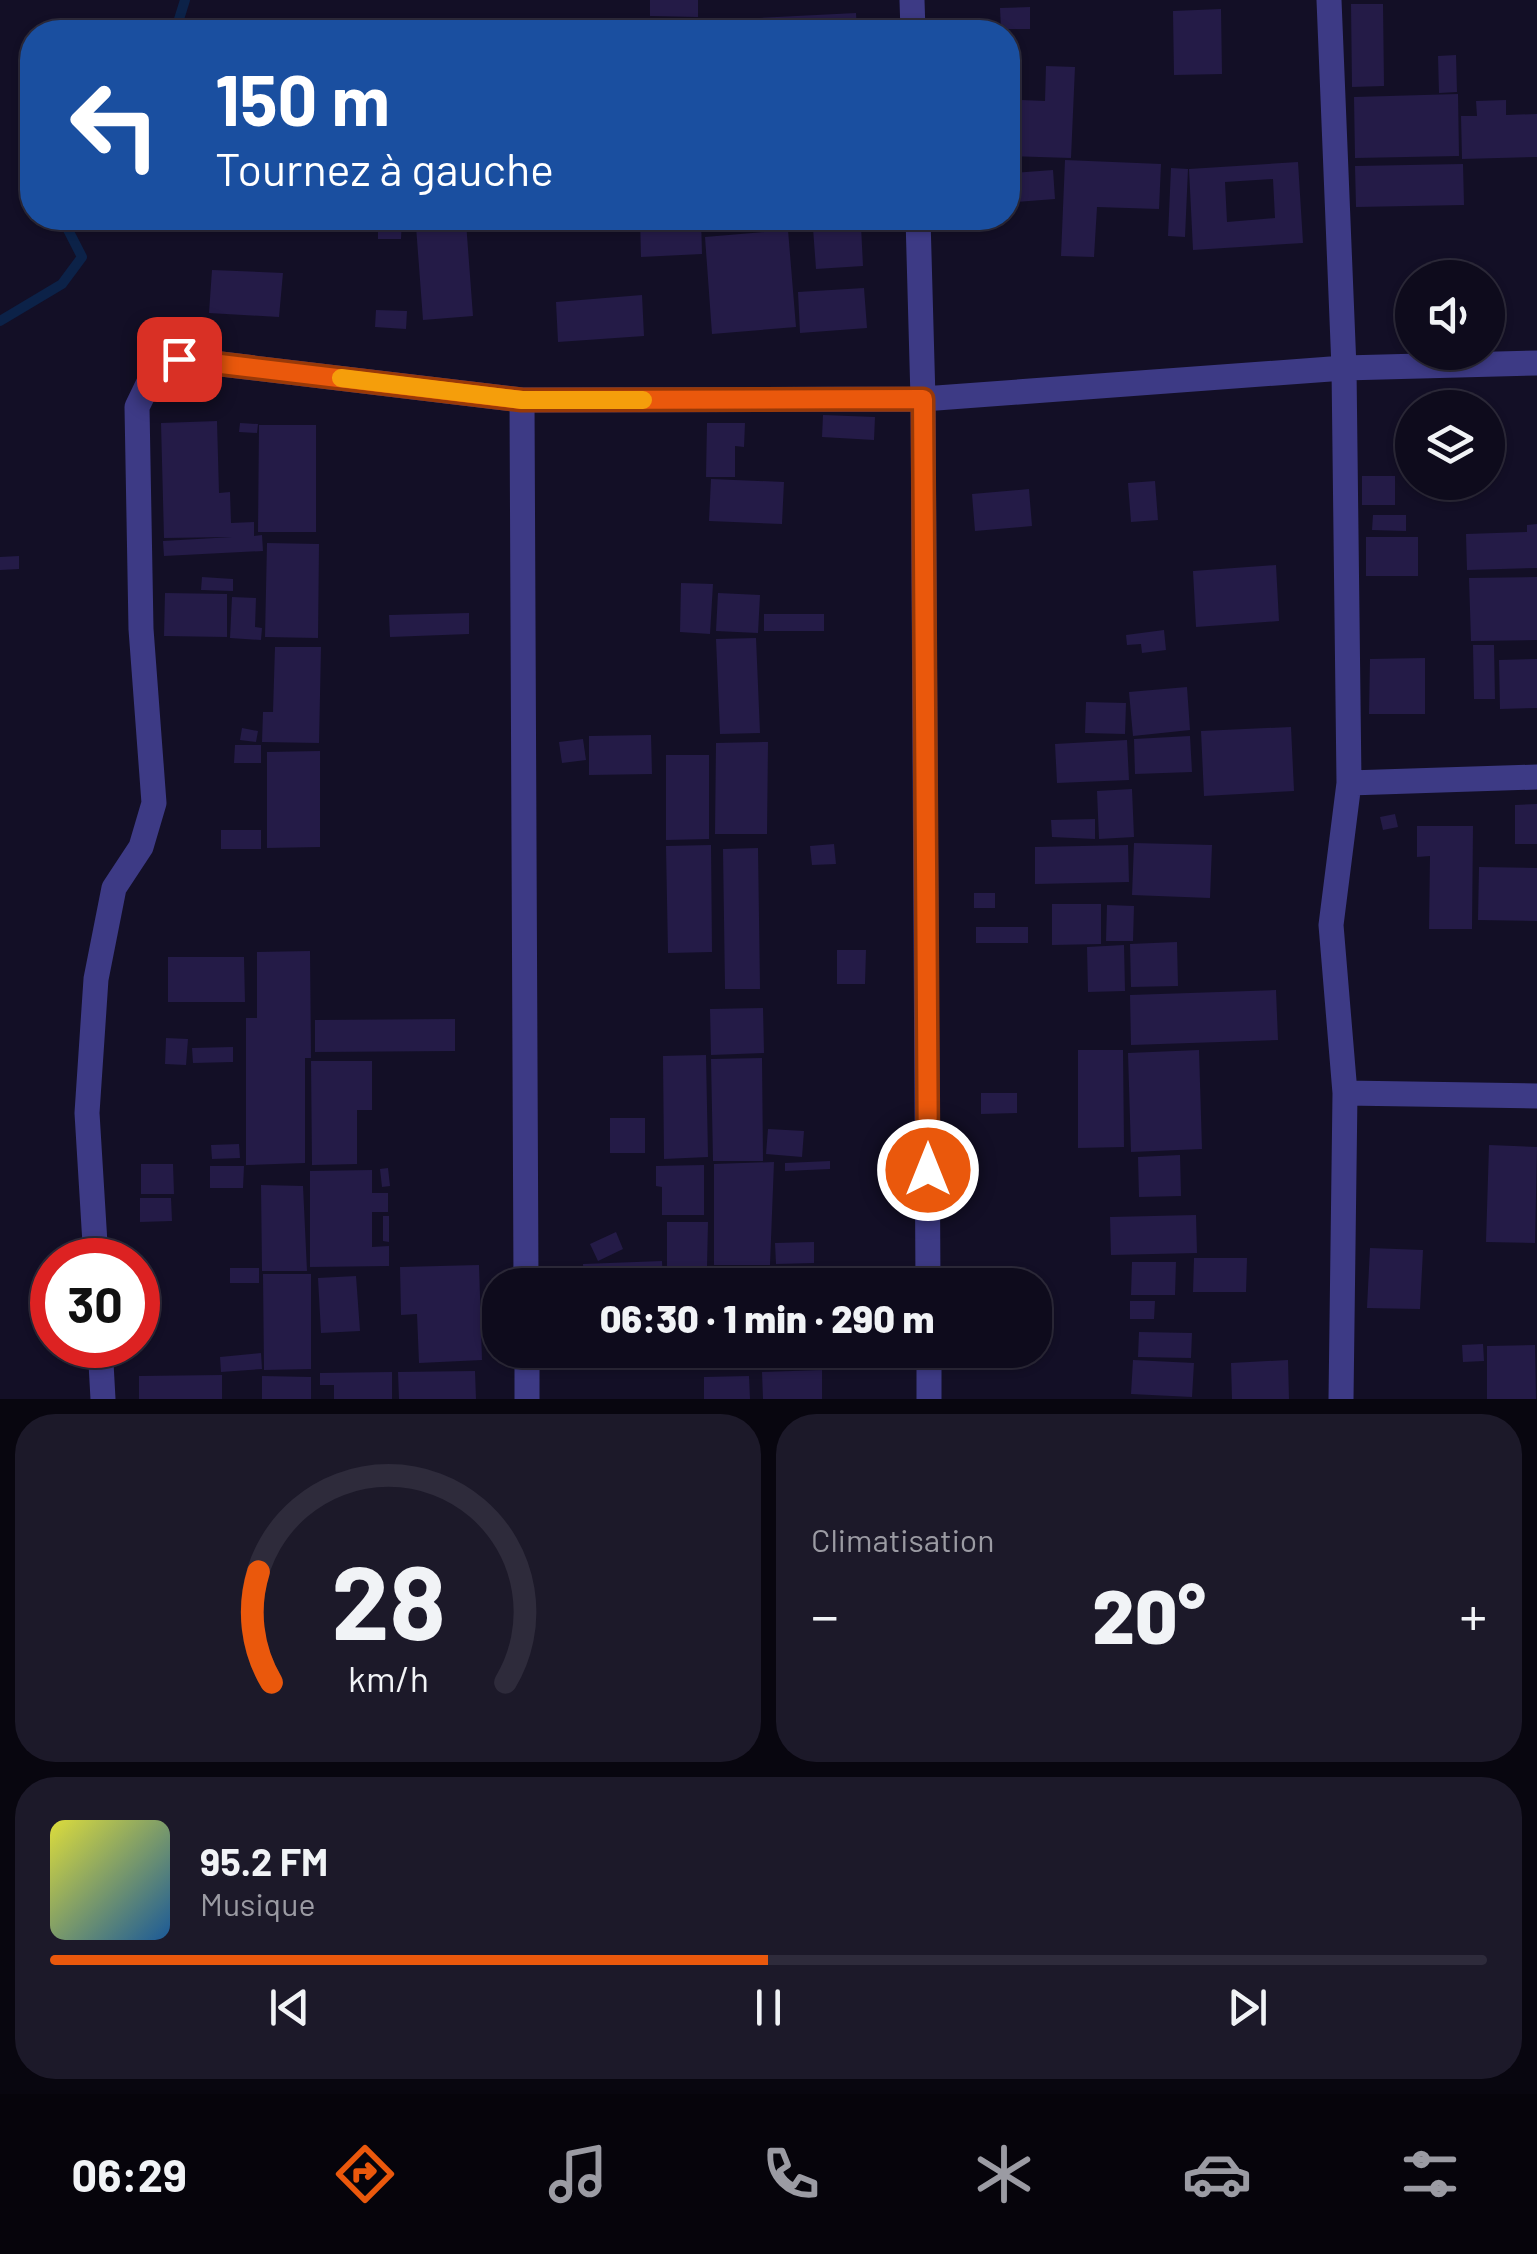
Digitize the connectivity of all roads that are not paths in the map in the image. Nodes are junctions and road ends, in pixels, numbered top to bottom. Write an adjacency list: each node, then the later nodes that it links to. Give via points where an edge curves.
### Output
1 (1329, 0): 4 (street)
2 (918, 230): 5 (street)
3 (1537, 363): 4 (street)
4 (1344, 368): 5 (street); 8 (street)
5 (923, 399): 6 (street); 13 (street)
6 (522, 400): 11 (street, via 179,359 152,378 144,393 137,408 141,609 154,803 141,846 114,888 96,980 88,1113); 12 (street)
7 (1537, 776): 8 (street)
8 (1348, 783): 9 (street, via 1330,925)
9 (1345, 1092): 10 (street); 20 (street)
10 (1537, 1096)
11 (95, 1238)
12 (526, 1268)
13 (928, 1268)
14 (102, 1368): 17 (street)
15 (527, 1368): 18 (street)
16 (929, 1368): 19 (street)
17 (104, 1399)
18 (527, 1399)
19 (929, 1399)
20 (1341, 1399)

